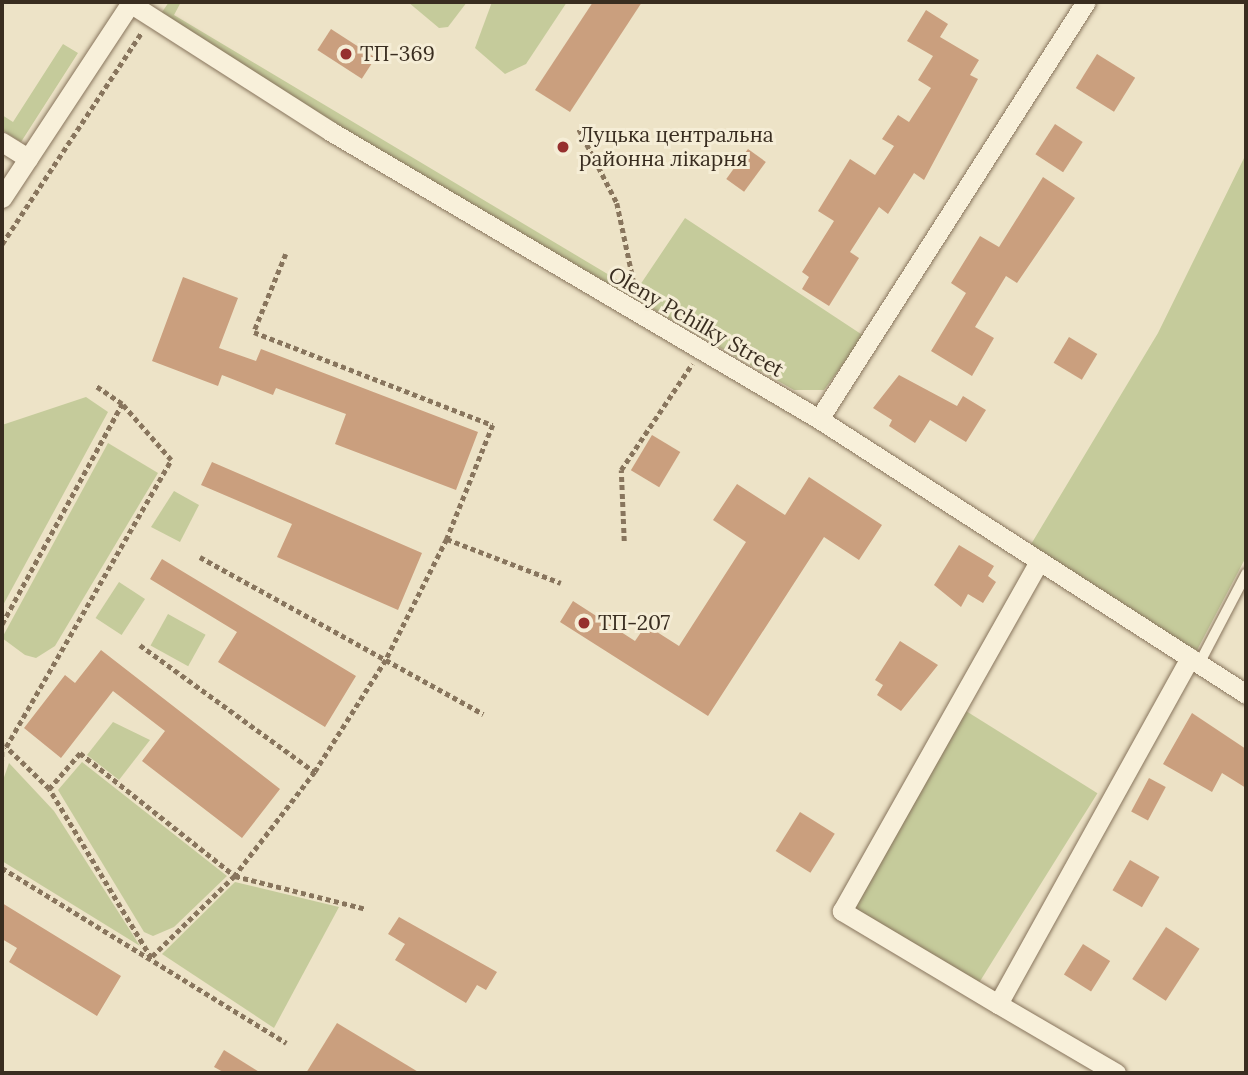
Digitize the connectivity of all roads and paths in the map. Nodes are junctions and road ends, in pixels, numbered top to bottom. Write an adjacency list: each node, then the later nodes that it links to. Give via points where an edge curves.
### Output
1 (1086, 2): 14 (street)
2 (130, 3): 3 (street, Oleny Pchilky Street); 6 (street)
3 (151, 17): 8 (path); 10 (street, Oleny Pchilky Street)
4 (579, 129): 10 (path, via 617,203 630,275)
5 (2, 142): 6 (street)
6 (28, 158): 7 (street)
7 (2, 198)
8 (2, 244)
9 (286, 254): 15 (path, via 254,332 493,425)
10 (652, 323): 11 (street, Oleny Pchilky Street)
11 (701, 351): 14 (street, Oleny Pchilky Street); 16 (path, via 621,470)
12 (95, 386): 13 (path)
13 (122, 404): 21 (path); 27 (path, via 172,460)
14 (819, 419): 18 (street, Oleny Pchilky Street)
15 (447, 539): 20 (path); 23 (path)
16 (624, 541)
17 (200, 557): 23 (path)
18 (1038, 562): 24 (street, Oleny Pchilky Street); 35 (street, via 842,911)
19 (1246, 574): 24 (lane)
20 (561, 583)
21 (2, 624)
22 (140, 645): 29 (path)
23 (386, 660): 26 (path); 29 (path)
24 (1194, 661): 25 (street, Oleny Pchilky Street); 35 (street)
25 (1246, 694)
26 (483, 714)
27 (4, 745): 28 (path); 30 (path)
28 (2, 760)
29 (315, 772): 32 (path)
30 (49, 789): 32 (path, via 80,753); 34 (path)
31 (2, 868): 34 (path)
32 (235, 876): 33 (path); 34 (path)
33 (366, 909)
34 (151, 958): 36 (path)
35 (998, 1004): 37 (street)
36 (286, 1043)
37 (1116, 1073)

